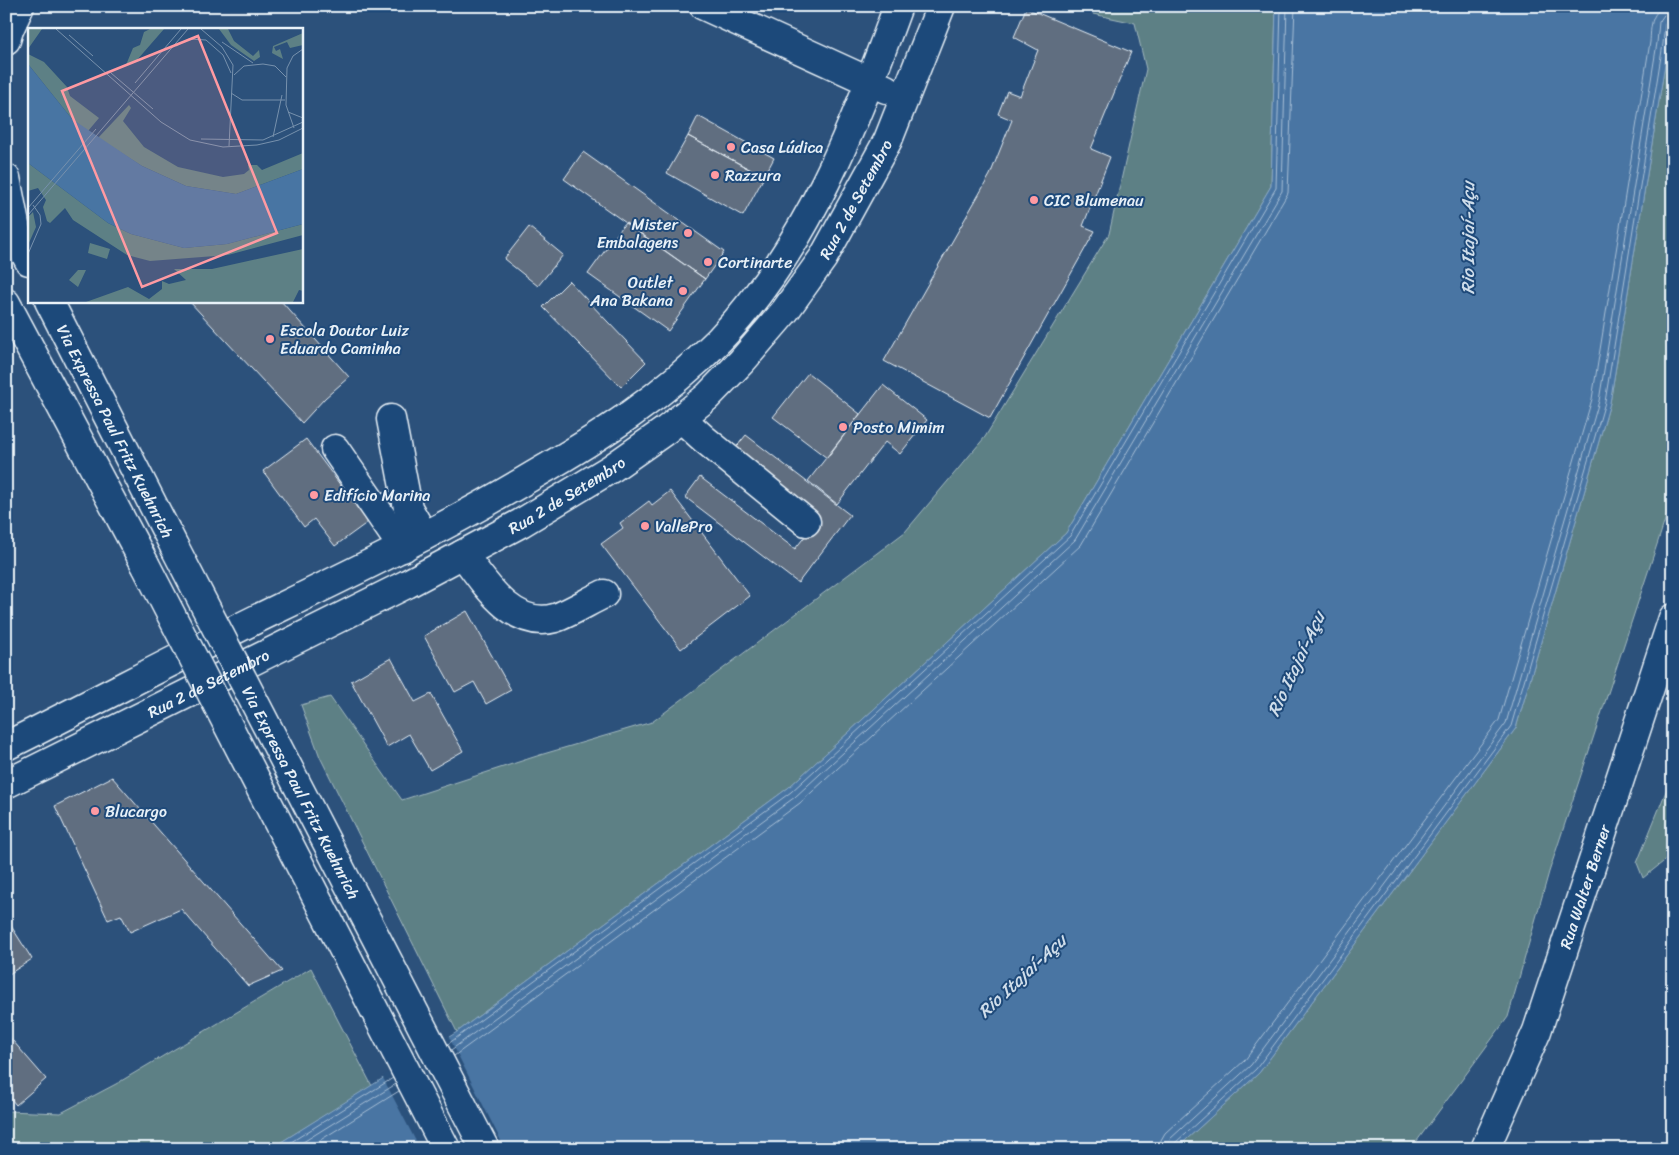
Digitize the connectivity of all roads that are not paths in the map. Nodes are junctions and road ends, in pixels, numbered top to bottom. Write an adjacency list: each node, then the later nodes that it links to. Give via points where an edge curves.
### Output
1 (20, 6): 5 (main road)
2 (704, 6): 6 (main road)
3 (898, 6): 6 (main road, Rua 2 de Setembro)
4 (941, 6): 7 (main road, Rua 2 de Setembro)
5 (6, 40)
6 (870, 82): 7 (main road); 16 (main road, Rua 2 de Setembro, via 821,190 789,248 719,339 683,373 594,440)
7 (906, 98): 12 (main road, Rua 2 de Setembro, via 883,149 804,286 742,361 707,398)
8 (6, 178): 9 (main road)
9 (18, 239)
10 (50, 302): 23 (main road, Via Expressa Paul Fritz Kuehnrich, bridge)
11 (6, 304): 22 (main road, Via Expressa Paul Fritz Kuehnrich, bridge, via 145,564)
12 (681, 418): 15 (main road); 17 (main road, Rua 2 de Setembro, via 612,468)
13 (391, 419): 16 (main road)
14 (335, 449): 16 (main road)
15 (806, 522)
16 (414, 542): 20 (main road, Rua 2 de Setembro)
17 (463, 554): 18 (main road, via 501,601 521,615 554,618); 21 (main road, Rua 2 de Setembro)
18 (604, 594)
19 (1673, 618): 24 (main road, Rua Walter Berner, via 1537,1031)
20 (8, 741)
21 (6, 784)
22 (446, 1149)
23 (485, 1149)
24 (1485, 1149)

